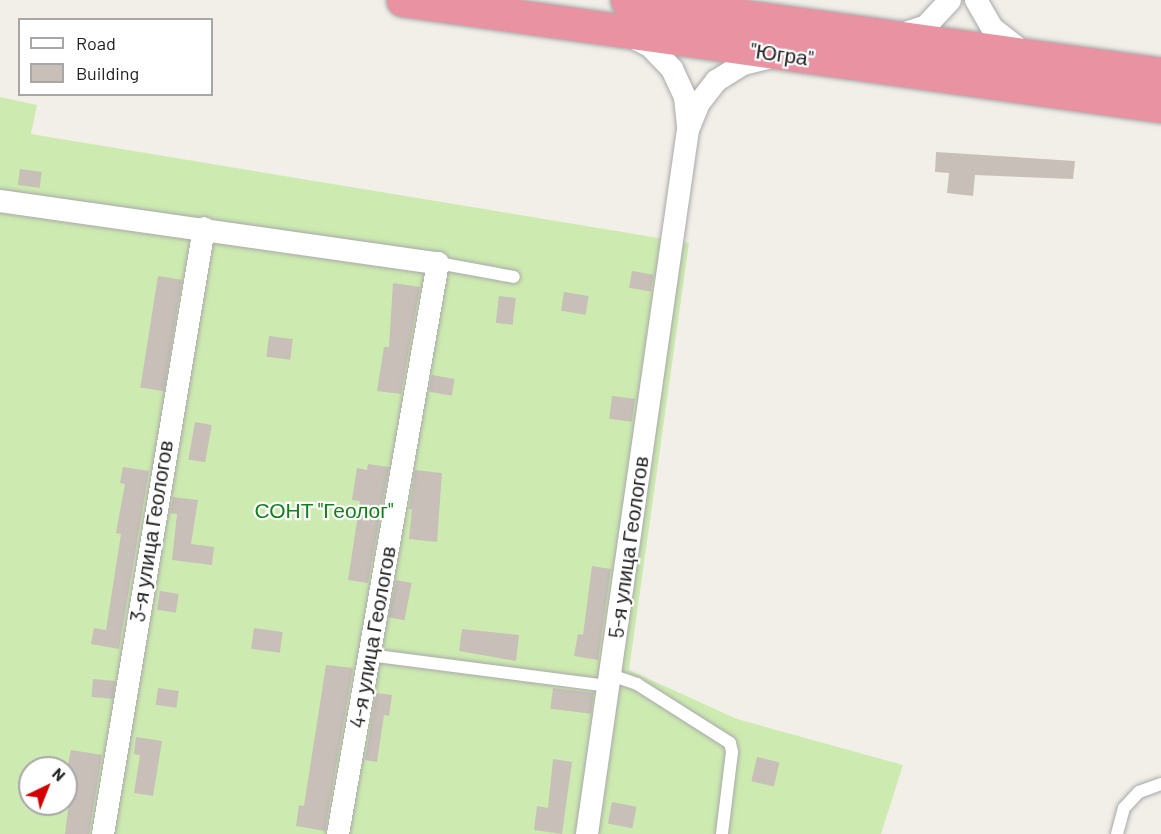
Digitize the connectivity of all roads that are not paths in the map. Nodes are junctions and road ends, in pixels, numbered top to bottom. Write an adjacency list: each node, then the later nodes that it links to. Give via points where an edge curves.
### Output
1 (403, 0): 5 (highway, "Югра")
2 (627, 0): 6 (highway, "Югра")
3 (950, 0): 6 (street, via 926,26)
4 (976, 0): 8 (street, via 992,28)
5 (614, 30): 7 (highway, "Югра"); 11 (street, via 650,46 672,69 685,97)
6 (888, 37): 8 (highway, "Югра")
7 (784, 55): 10 (highway, "Югра"); 11 (street, via 743,64 716,81 699,103)
8 (1030, 57): 9 (highway, "Югра")
9 (1161, 74)
10 (1161, 106)
11 (688, 130): 17 (street, 5-я улица Геологов)
12 (0, 201): 13 (street)
13 (204, 228): 14 (street); 19 (street, 3-я улица Геологов)
14 (438, 263): 15 (lane); 16 (street, 4-я улица Геологов)
15 (514, 277)
16 (369, 655): 17 (lane); 20 (street, 4-я улица Геологов)
17 (610, 681): 21 (street, 5-я улица Геологов); 22 (lane, via 637,684 730,743)
18 (1161, 784): 23 (lane, via 1138,792 1124,808)
19 (103, 834)
20 (338, 834)
21 (587, 834)
22 (722, 834)
23 (1117, 834)

